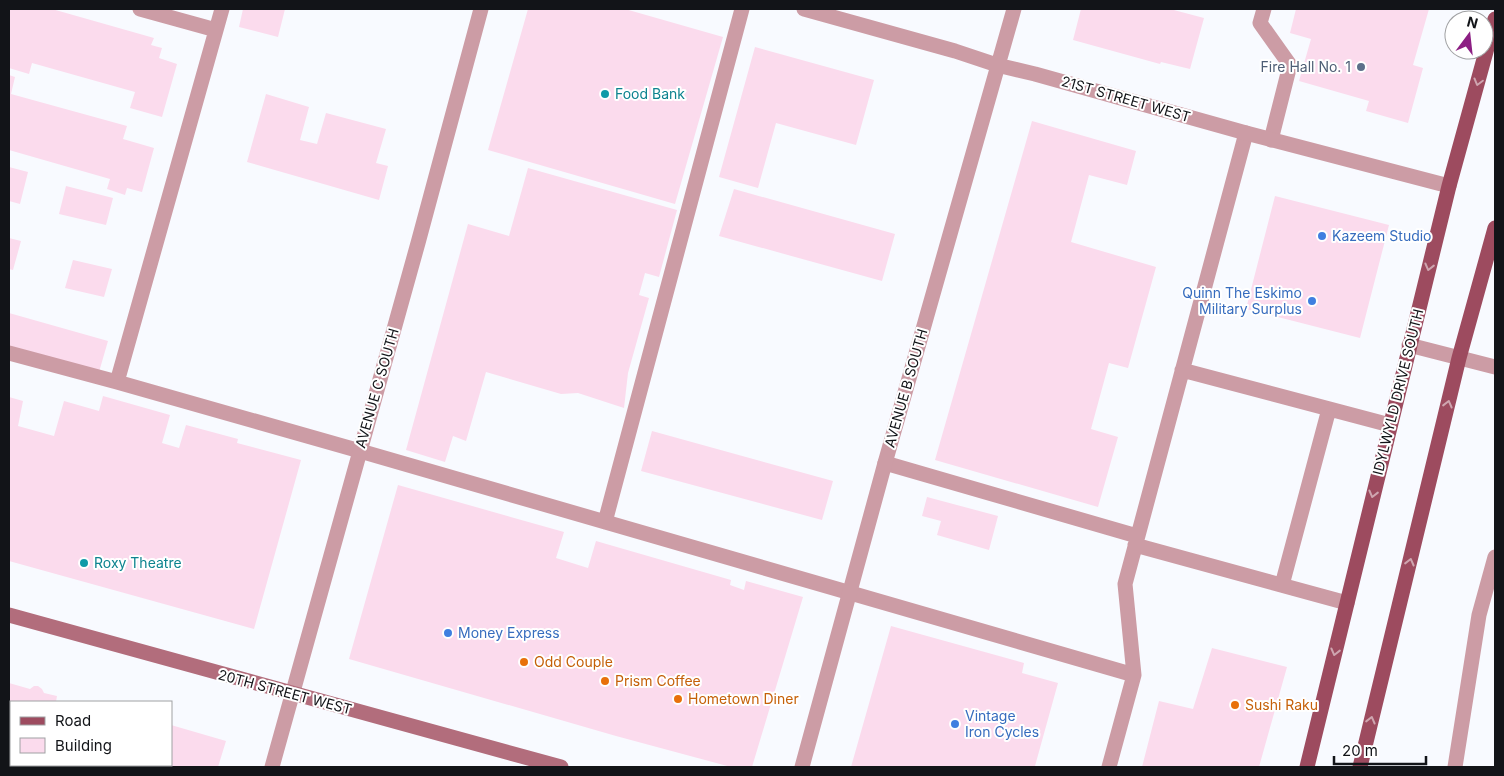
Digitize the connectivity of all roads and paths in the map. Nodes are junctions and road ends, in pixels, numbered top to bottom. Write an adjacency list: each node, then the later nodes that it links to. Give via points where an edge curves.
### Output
1 (140, 9): 9 (street)
2 (222, 9): 9 (street)
3 (481, 9): 23 (street, AVENUE C SOUTH)
4 (742, 9): 25 (street)
5 (804, 9): 10 (street, 21ST STREET WEST)
6 (1014, 9): 10 (street, AVENUE B SOUTH)
7 (1264, 9): 12 (street, via 1260,23 1290,65)
8 (1495, 19): 13 (main road, IDYLWYLD DRIVE SOUTH, one-way to 13)
9 (216, 30): 20 (street)
10 (997, 65): 11 (street, 21ST STREET WEST); 24 (street, AVENUE B SOUTH)
11 (1246, 133): 12 (street, 21ST STREET WEST); 19 (street)
12 (1271, 140): 13 (street, 21ST STREET WEST)
13 (1449, 186): 15 (main road, IDYLWYLD DRIVE SOUTH, one-way to 15)
14 (1495, 228): 17 (main road)
15 (1409, 345): 17 (street); 22 (main road, IDYLWYLD DRIVE SOUTH)
16 (9, 354): 20 (street)
17 (1459, 358): 18 (street); 39 (main road, one-way to 17)
18 (1495, 367)
19 (1182, 370): 21 (street); 26 (street)
20 (117, 382): 23 (street)
21 (1329, 409): 22 (street); 28 (street)
22 (1390, 425): 30 (main road, IDYLWYLD DRIVE SOUTH, one-way to 30)
23 (360, 451): 25 (street); 33 (street, AVENUE C SOUTH)
24 (885, 463): 26 (street); 29 (street, AVENUE B SOUTH)
25 (605, 522): 29 (street)
26 (1136, 540): 28 (street); 32 (street, via 1124,584)
27 (1495, 557): 40 (street, via 1479,615)
28 (1282, 585): 30 (street)
29 (849, 592): 32 (street); 36 (street, AVENUE B SOUTH)
30 (1347, 603): 38 (main road, IDYLWYLD DRIVE SOUTH, one-way to 38)
31 (9, 615): 33 (main road, 20TH STREET WEST)
32 (1134, 675): 37 (street)
33 (292, 694): 34 (street, AVENUE C SOUTH); 35 (main road, 20TH STREET WEST)
34 (272, 767)
35 (561, 767)
36 (802, 767)
37 (1109, 767)
38 (1307, 767)
39 (1360, 767)
40 (1455, 767)

